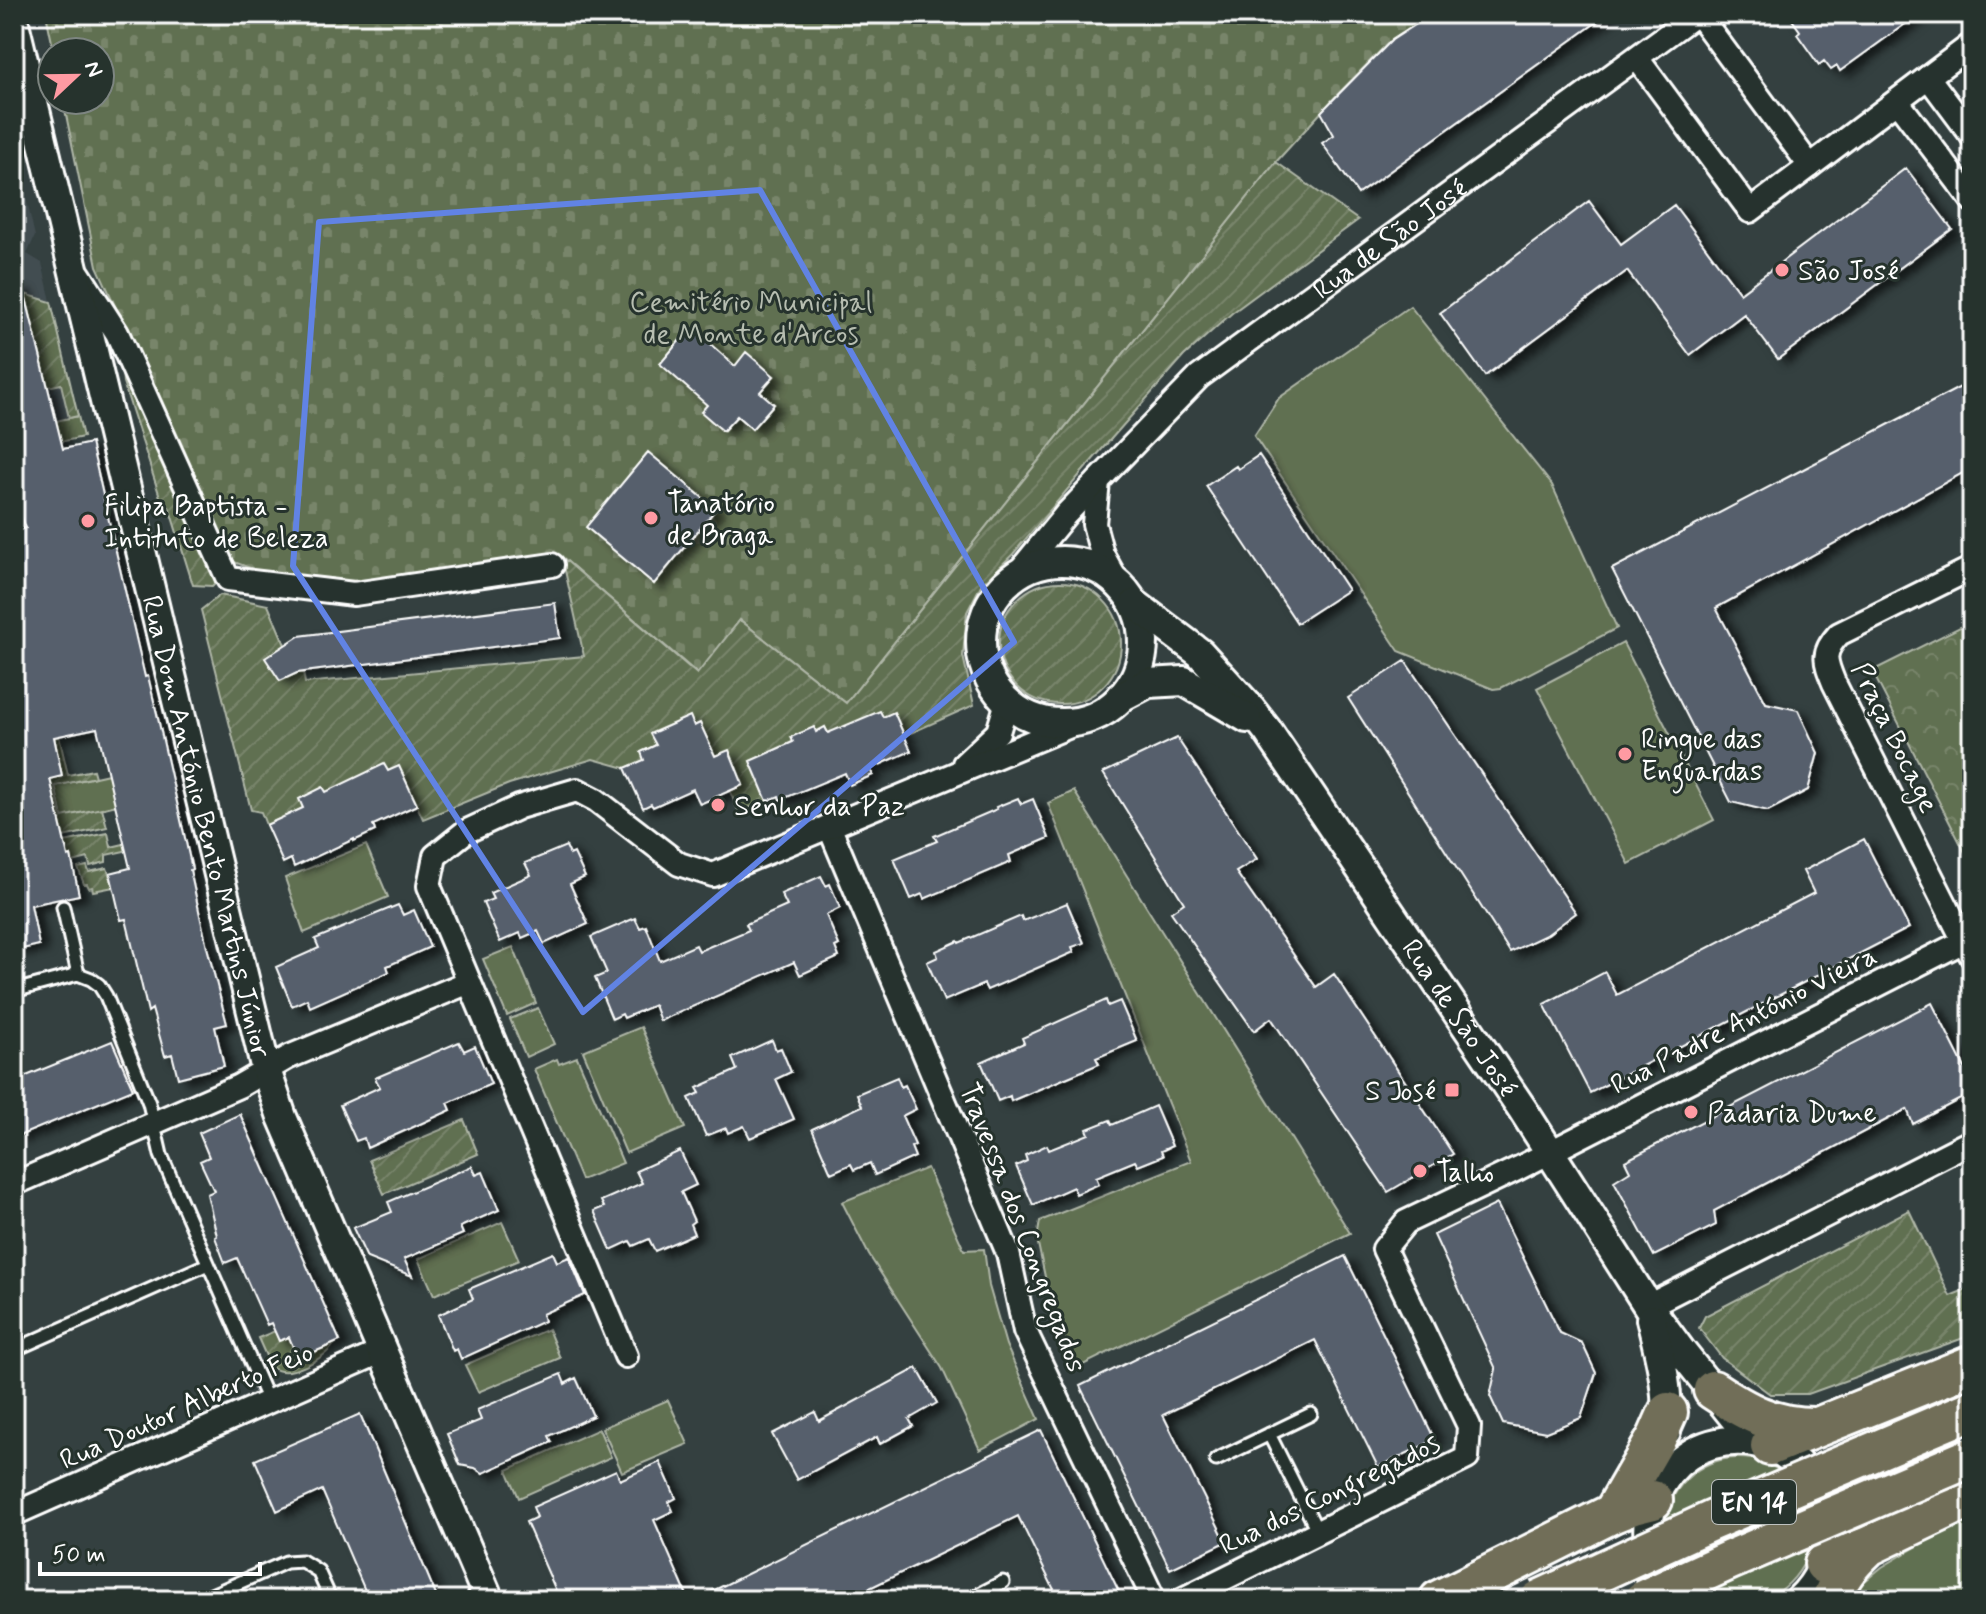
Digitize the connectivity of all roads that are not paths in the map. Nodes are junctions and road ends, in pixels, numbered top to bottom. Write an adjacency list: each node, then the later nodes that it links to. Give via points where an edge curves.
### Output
1 (1697, 14): 4 (street, Rua de São José); 8 (street)
2 (14, 23): 10 (street, Rua Dom António Bento Martins Júnior)
3 (1972, 44): 5 (street)
4 (1637, 58): 8 (street, via 1750,211); 11 (street, Rua de São José, via 1199,377)
5 (1928, 77): 6 (street); 7 (street)
6 (1897, 101): 8 (street); 9 (street)
7 (1972, 136)
8 (1810, 166)
9 (1972, 200)
10 (73, 265): 12 (street, via 117,333 228,579 354,594); 27 (street, Rua Dom António Bento Martins Júnior)
11 (1098, 481): 14 (street, Rua de São José); 15 (street, Rua de São José, via 1094,524 1102,554)
12 (552, 565)
13 (1972, 568): 23 (street, Praça Bocage, via 1839,634 1828,645 1825,662)
14 (1017, 574): 15 (street, via 1059,561 1081,563 1102,572); 17 (street, via 992,601 981,637 987,674)
15 (1127, 595): 16 (street, via 1141,627 1141,655); 19 (street, Rua de São José, via 1200,653)
16 (1121, 697): 18 (street); 19 (street, Rua de São José, via 1148,683 1184,681)
17 (1007, 702): 18 (street, via 1040,720); 20 (street, via 998,732)
18 (1072, 725): 20 (street)
19 (1267, 730): 30 (street, Rua de São José)
20 (952, 776): 21 (street)
21 (829, 826): 25 (street, via 713,875 679,864 577,790 519,807 465,832 435,856 429,886); 59 (street, Travessa dos Congregados, via 1008,1253 1025,1331)
22 (63, 907): 24 (lane)
23 (1968, 949): 30 (street, Rua Padre António Vieira)
24 (78, 974): 26 (lane); 28 (lane, via 99,985 106,996)
25 (469, 982): 27 (street); 36 (street)
26 (14, 991)
27 (266, 1070): 28 (street); 35 (street, Rua Dom António Bento Martins Júnior)
28 (153, 1124): 31 (street); 32 (lane)
29 (1972, 1141): 33 (street)
30 (1550, 1152): 33 (street, Rua de São José); 52 (street, Rua dos Congregados, via 1406,1222 1384,1249 1469,1426 1467,1458)
31 (14, 1184)
32 (208, 1264): 34 (lane); 39 (lane)
33 (1648, 1306): 38 (street, Rua de São José); 41 (street, Rua de São José)
34 (14, 1350)
35 (383, 1351): 39 (street, Rua Doutor Alberto Feio); 57 (street, Rua Dom António Bento Martins Júnior)
36 (626, 1356)
37 (1972, 1365): 43 (highway)
38 (1713, 1390): 43 (highway, via 1762,1419 1794,1427); 45 (street, Rua de São José)
39 (268, 1401): 51 (street, Rua Doutor Alberto Feio)
40 (1972, 1410): 62 (highway, EN 14, bridge)
41 (1668, 1412): 48 (street, Rua de São José); 50 (highway)
42 (1311, 1414): 44 (lane)
43 (1821, 1426): 45 (highway)
44 (1269, 1434): 47 (lane); 52 (lane)
45 (1761, 1444): 48 (street, via 1735,1440 1700,1448 1672,1469); 54 (street, Rua de São José, via 1795,1460 1827,1507 1830,1536)
46 (1972, 1457): 63 (highway, EN 14, bridge)
47 (1216, 1460)
48 (1657, 1492): 50 (highway); 64 (street, Rua de São José, via 1647,1523 1649,1547 1656,1570)
49 (1972, 1497): 54 (highway, via 1869,1546)
50 (1613, 1513): 61 (highway)
51 (14, 1514)
52 (1318, 1532): 60 (street, Rua dos Congregados)
53 (1003, 1582): 58 (lane)
54 (1813, 1592)
55 (200, 1600): 56 (lane, via 286,1562 302,1561 318,1571)
56 (331, 1600)
57 (489, 1600)
58 (968, 1600)
59 (1154, 1600)
60 (1181, 1600)
61 (1439, 1600)
62 (1539, 1600)
63 (1643, 1600)
64 (1679, 1600)

